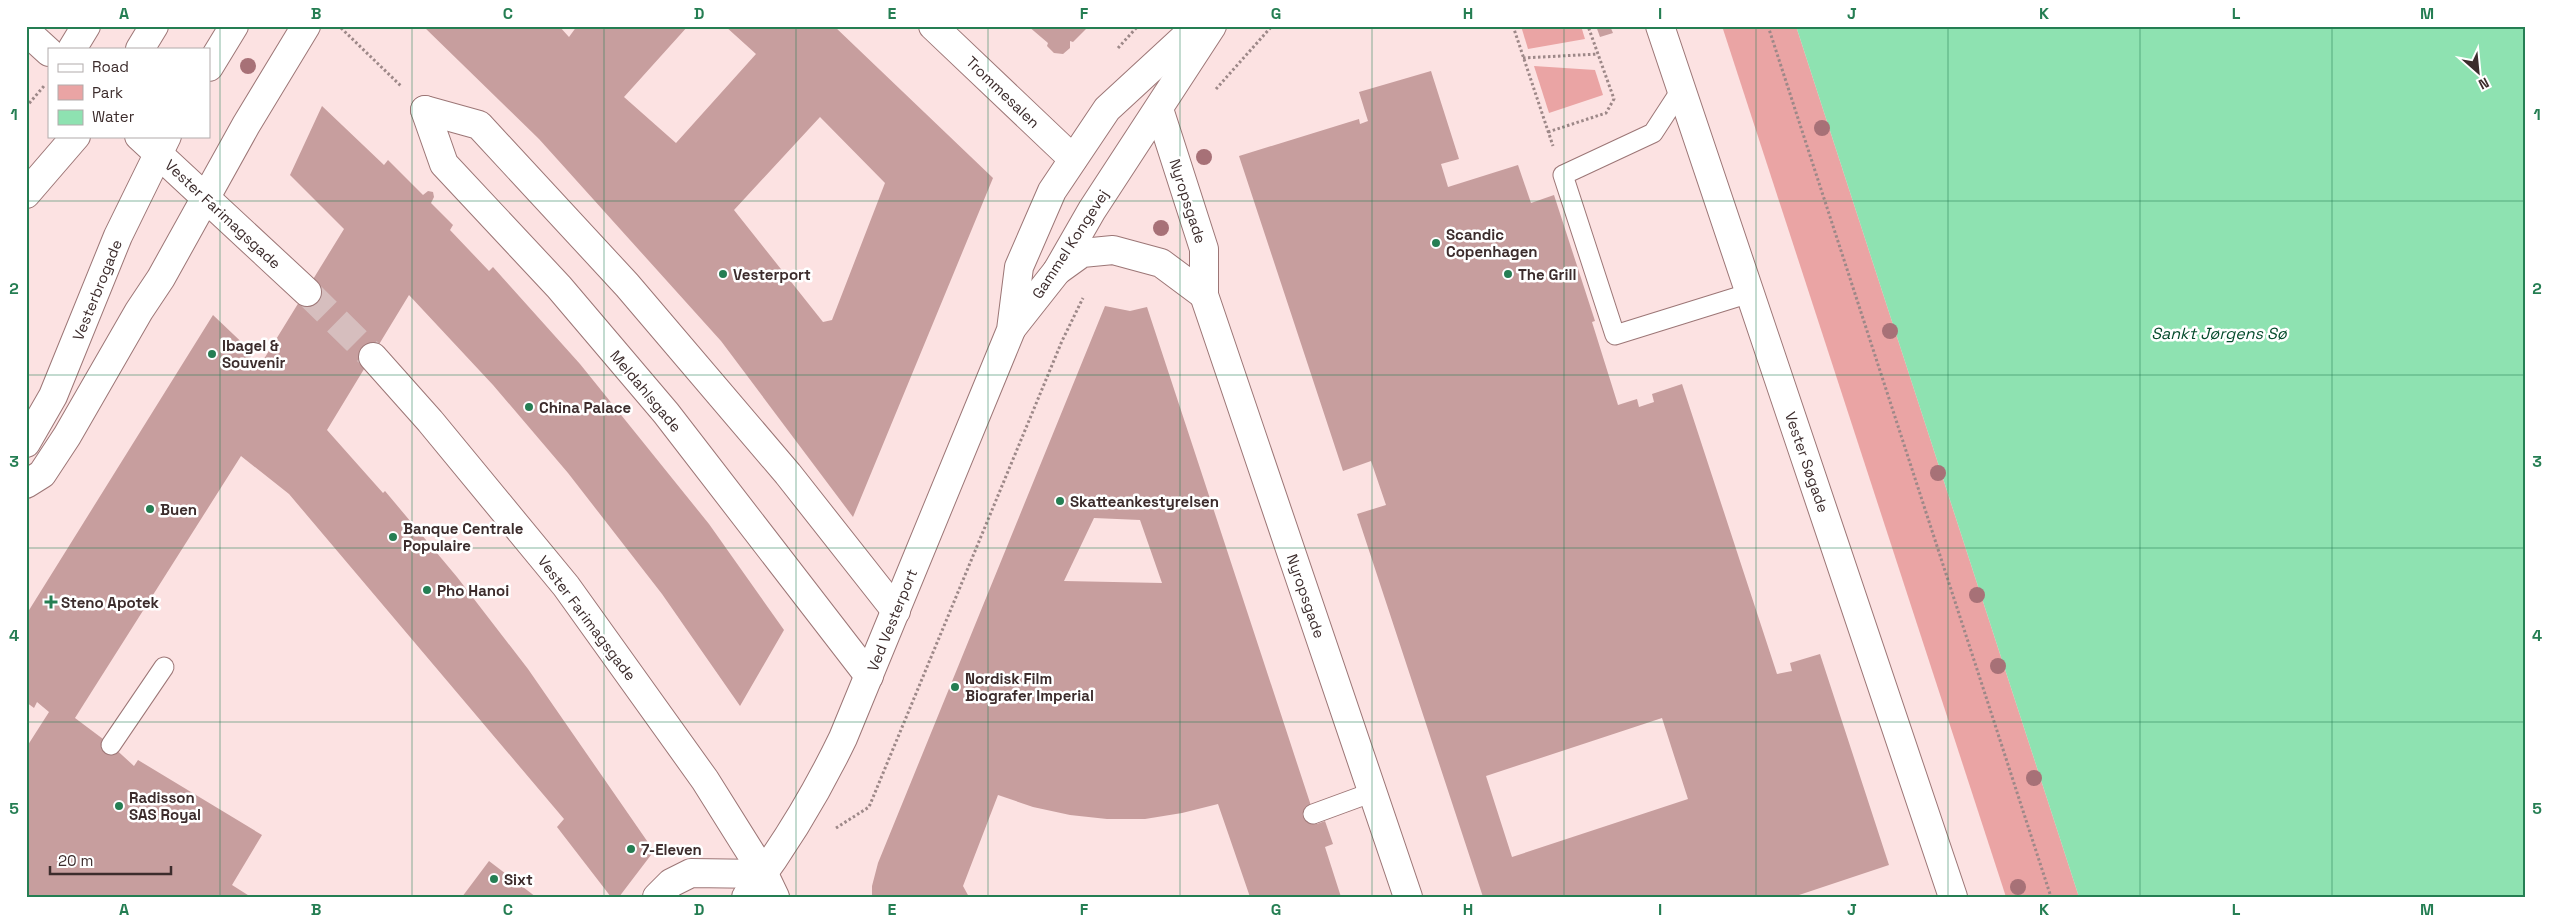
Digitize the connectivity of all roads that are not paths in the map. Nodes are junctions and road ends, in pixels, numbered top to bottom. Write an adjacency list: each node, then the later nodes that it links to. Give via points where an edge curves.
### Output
1 (86, 26): 10 (street)
2 (154, 26): 11 (street)
3 (234, 26): 13 (street)
4 (306, 26): 22 (street)
5 (933, 26): 19 (street, Trommesalen)
6 (1197, 26): 19 (street, Gammel Kongevej, via 1107,109)
7 (1212, 26): 15 (street, Gammel Kongevej)
8 (1660, 26): 14 (street, Vester Søgade)
9 (26, 31): 12 (street)
10 (73, 48)
11 (141, 48)
12 (48, 51)
13 (210, 65)
14 (1682, 90): 25 (street, Vester Søgade); 25 (lane, via 1653,133 1563,175 1615,334)
15 (1159, 109): 23 (street, Gammel Kongevej, via 1092,210); 26 (street, Nyropsgade, via 1204,249)
16 (52, 138): 20 (street)
17 (74, 138): 20 (street)
18 (154, 142): 22 (street, Vester Farimagsgade); 29 (street, Vesterbrogade, via 53,396)
19 (1073, 159): 27 (street, Gammel Kongevej, via 1052,191 1019,267)
20 (48, 169): 21 (street)
21 (26, 194)
22 (205, 198): 24 (street, Vester Farimagsgade); 30 (street, via 66,436 42,474)
23 (1057, 271): 26 (street, via 1082,253 1107,251 1161,262); 27 (street, Gammel Kongevej)
24 (306, 292)
25 (1750, 293): 41 (street, Vester Søgade)
26 (1204, 295): 35 (street, Nyropsgade)
27 (1011, 330): 31 (street, Ved Vesterport)
28 (373, 358): 37 (street, Vester Farimagsgade, via 430,420 566,586 701,773)
29 (26, 443)
30 (26, 484)
31 (896, 611): 33 (street, Ved Vesterport); 33 (street, Meldahlsgade, via 788,474 627,285 479,125 425,110 444,164 560,287 666,413)
32 (164, 667): 34 (lane)
33 (869, 676): 37 (street, Ved Vesterport, via 825,775 794,830)
34 (111, 745)
35 (1373, 792): 36 (lane); 40 (street, Nyropsgade)
36 (1313, 814)
37 (769, 885): 38 (street, via 690,873 671,883); 39 (street, Ved Vesterport)
38 (657, 897)
39 (746, 897)
40 (1408, 897)
41 (1953, 897)

